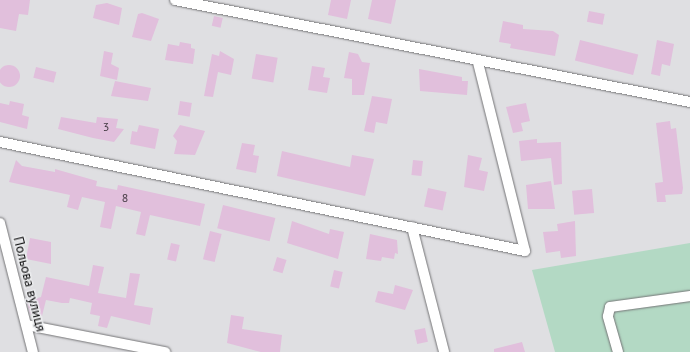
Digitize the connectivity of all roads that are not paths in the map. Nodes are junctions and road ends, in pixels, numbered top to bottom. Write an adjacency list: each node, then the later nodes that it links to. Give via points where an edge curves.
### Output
1 (175, 0): 2 (street)
2 (478, 62): 3 (street); 6 (street, via 525,251)
3 (690, 102)
4 (0, 142): 6 (street)
5 (0, 223): 8 (street, Польова вулиця)
6 (412, 227): 11 (street)
7 (690, 296): 12 (street, via 610,307 608,316)
8 (27, 325): 9 (street, Польова вулиця); 10 (street)
9 (33, 352)
10 (165, 352)
11 (444, 352)
12 (618, 352)

